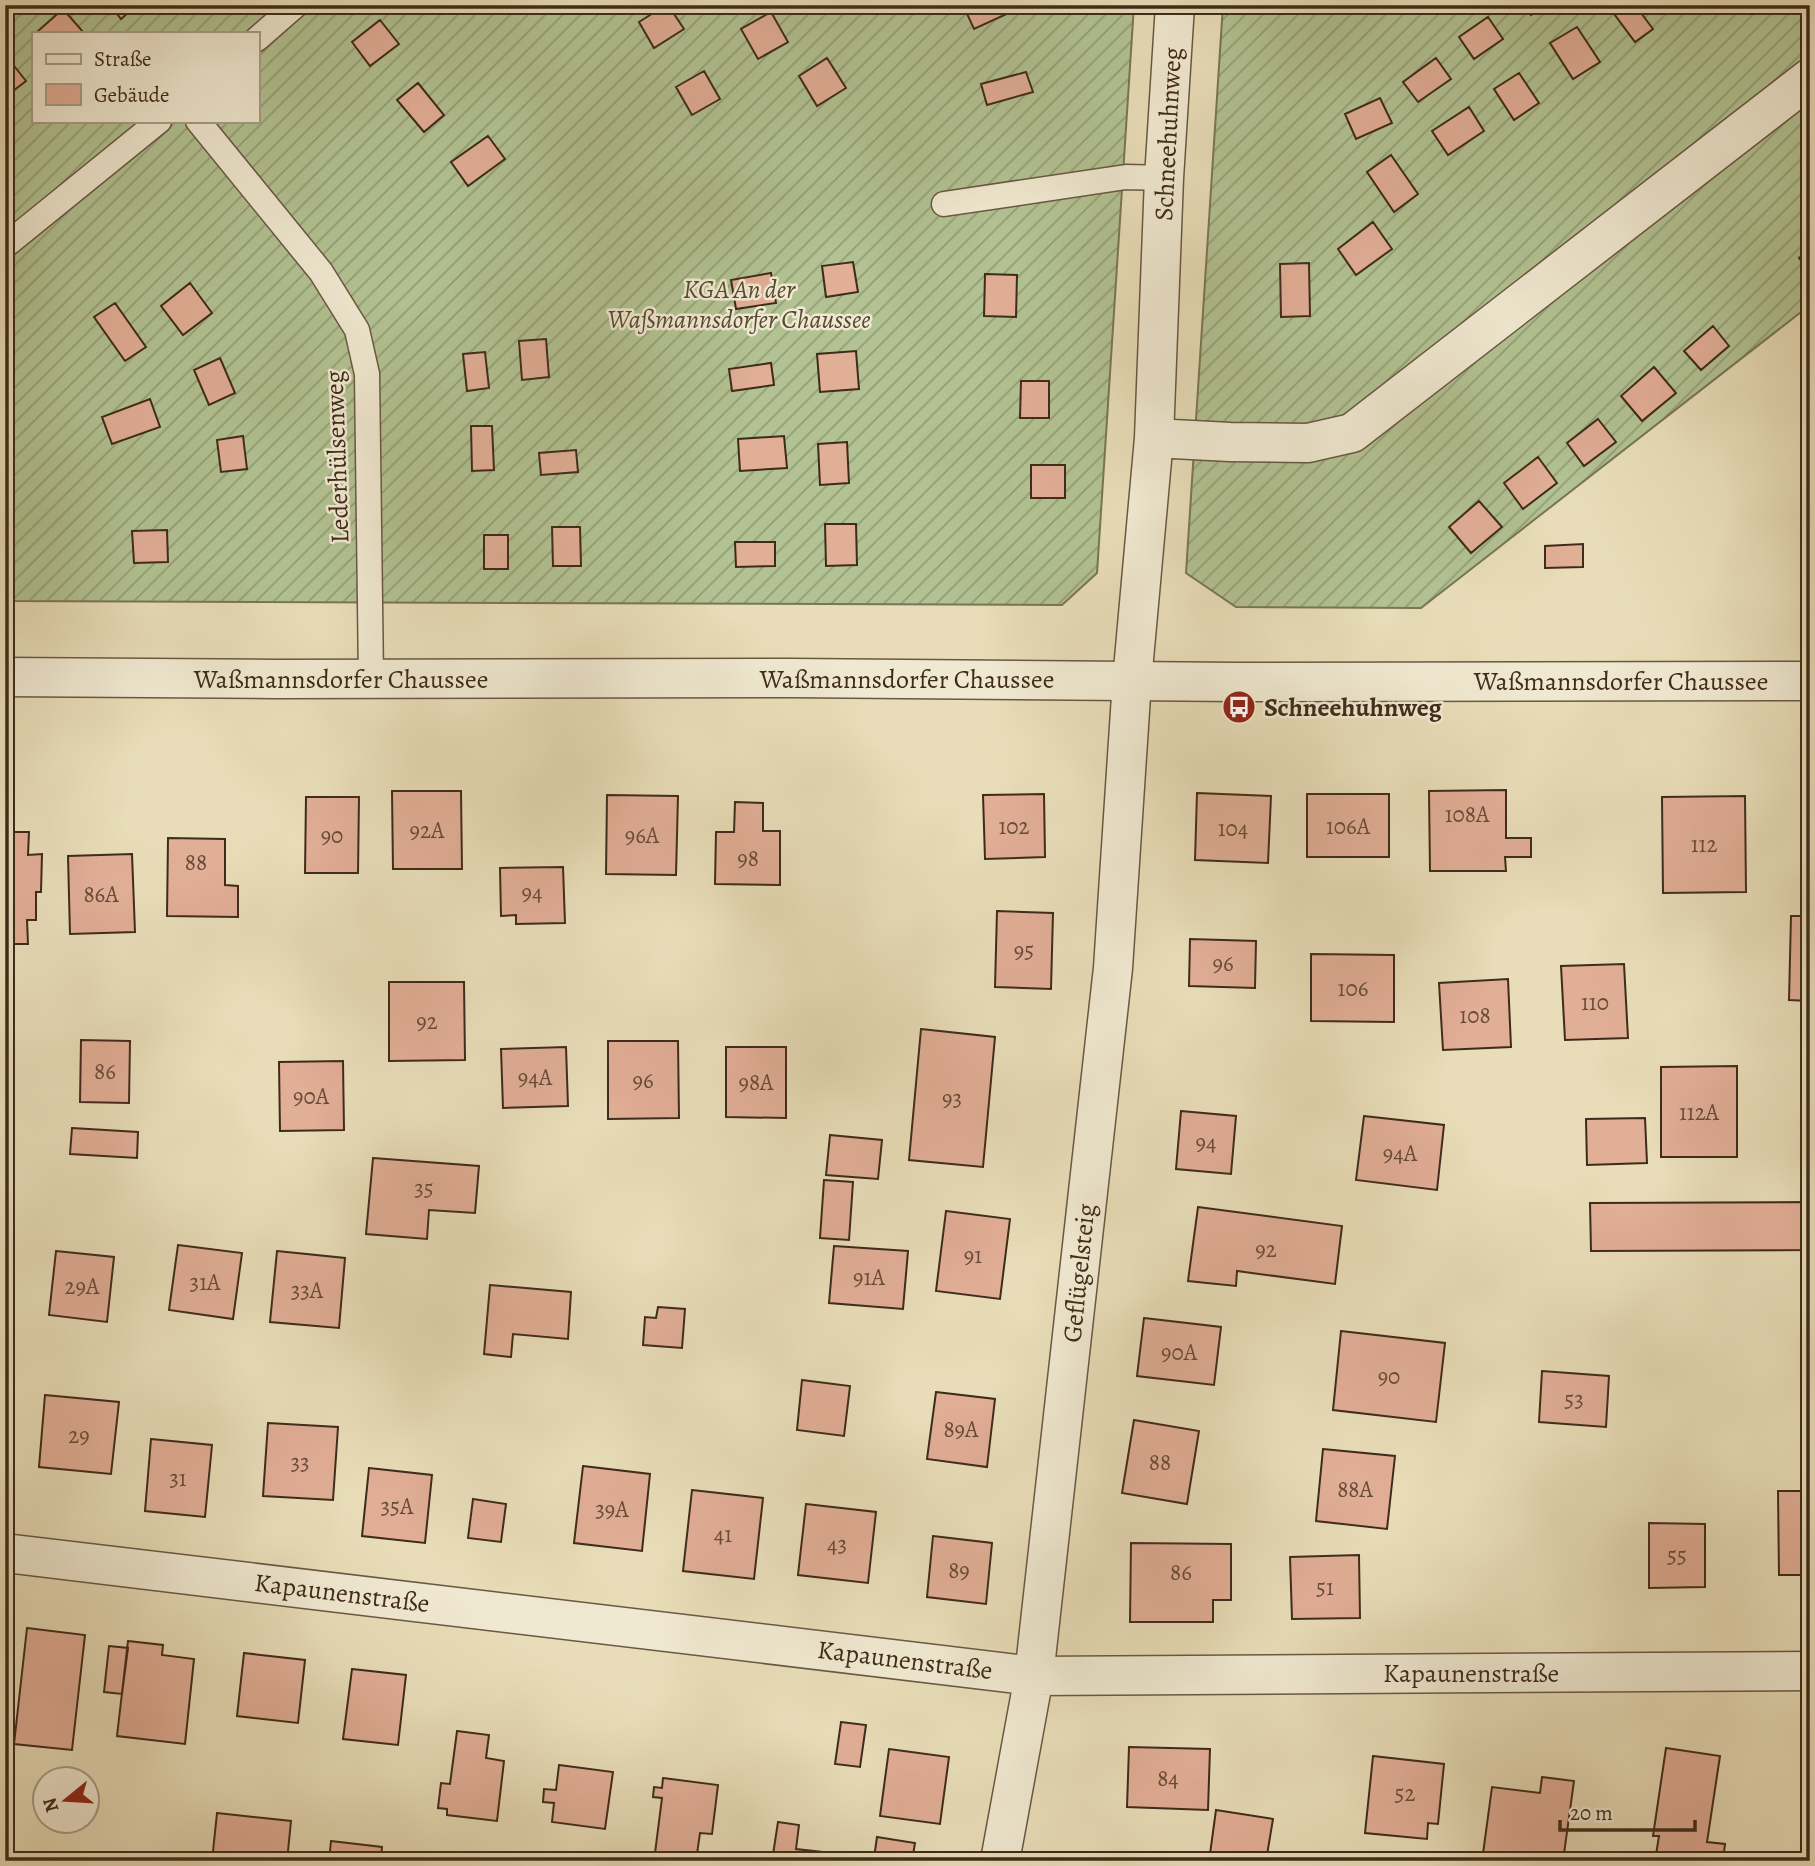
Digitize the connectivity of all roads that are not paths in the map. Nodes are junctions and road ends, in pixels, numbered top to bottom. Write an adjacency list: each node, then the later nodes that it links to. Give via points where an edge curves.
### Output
1 (296, 5): 3 (lane)
2 (1175, 5): 7 (street, Schneehuhnweg)
3 (259, 36)
4 (1810, 78): 10 (street, via 1352,432 1308,443)
5 (158, 122): 9 (lane)
6 (199, 122): 12 (lane, Lederhülsenweg, via 321,272 357,330 367,374)
7 (1164, 178): 8 (lane, via 1126,177); 10 (street, Schneehuhnweg)
8 (944, 204)
9 (5, 246)
10 (1154, 438): 13 (street, Schneehuhnweg)
11 (5, 677): 12 (street, Waßmannsdorfer Chaussee)
12 (371, 679): 13 (street, Waßmannsdorfer Chaussee)
13 (1132, 681): 14 (street, Waßmannsdorfer Chaussee); 17 (street, Geflügelsteig, via 1113,968)
14 (1810, 681)
15 (5, 1553): 17 (street, Kapaunenstraße)
16 (1810, 1671): 17 (street, Kapaunenstraße)
17 (1034, 1676): 18 (street, Geflügelsteig)
18 (1000, 1861)

